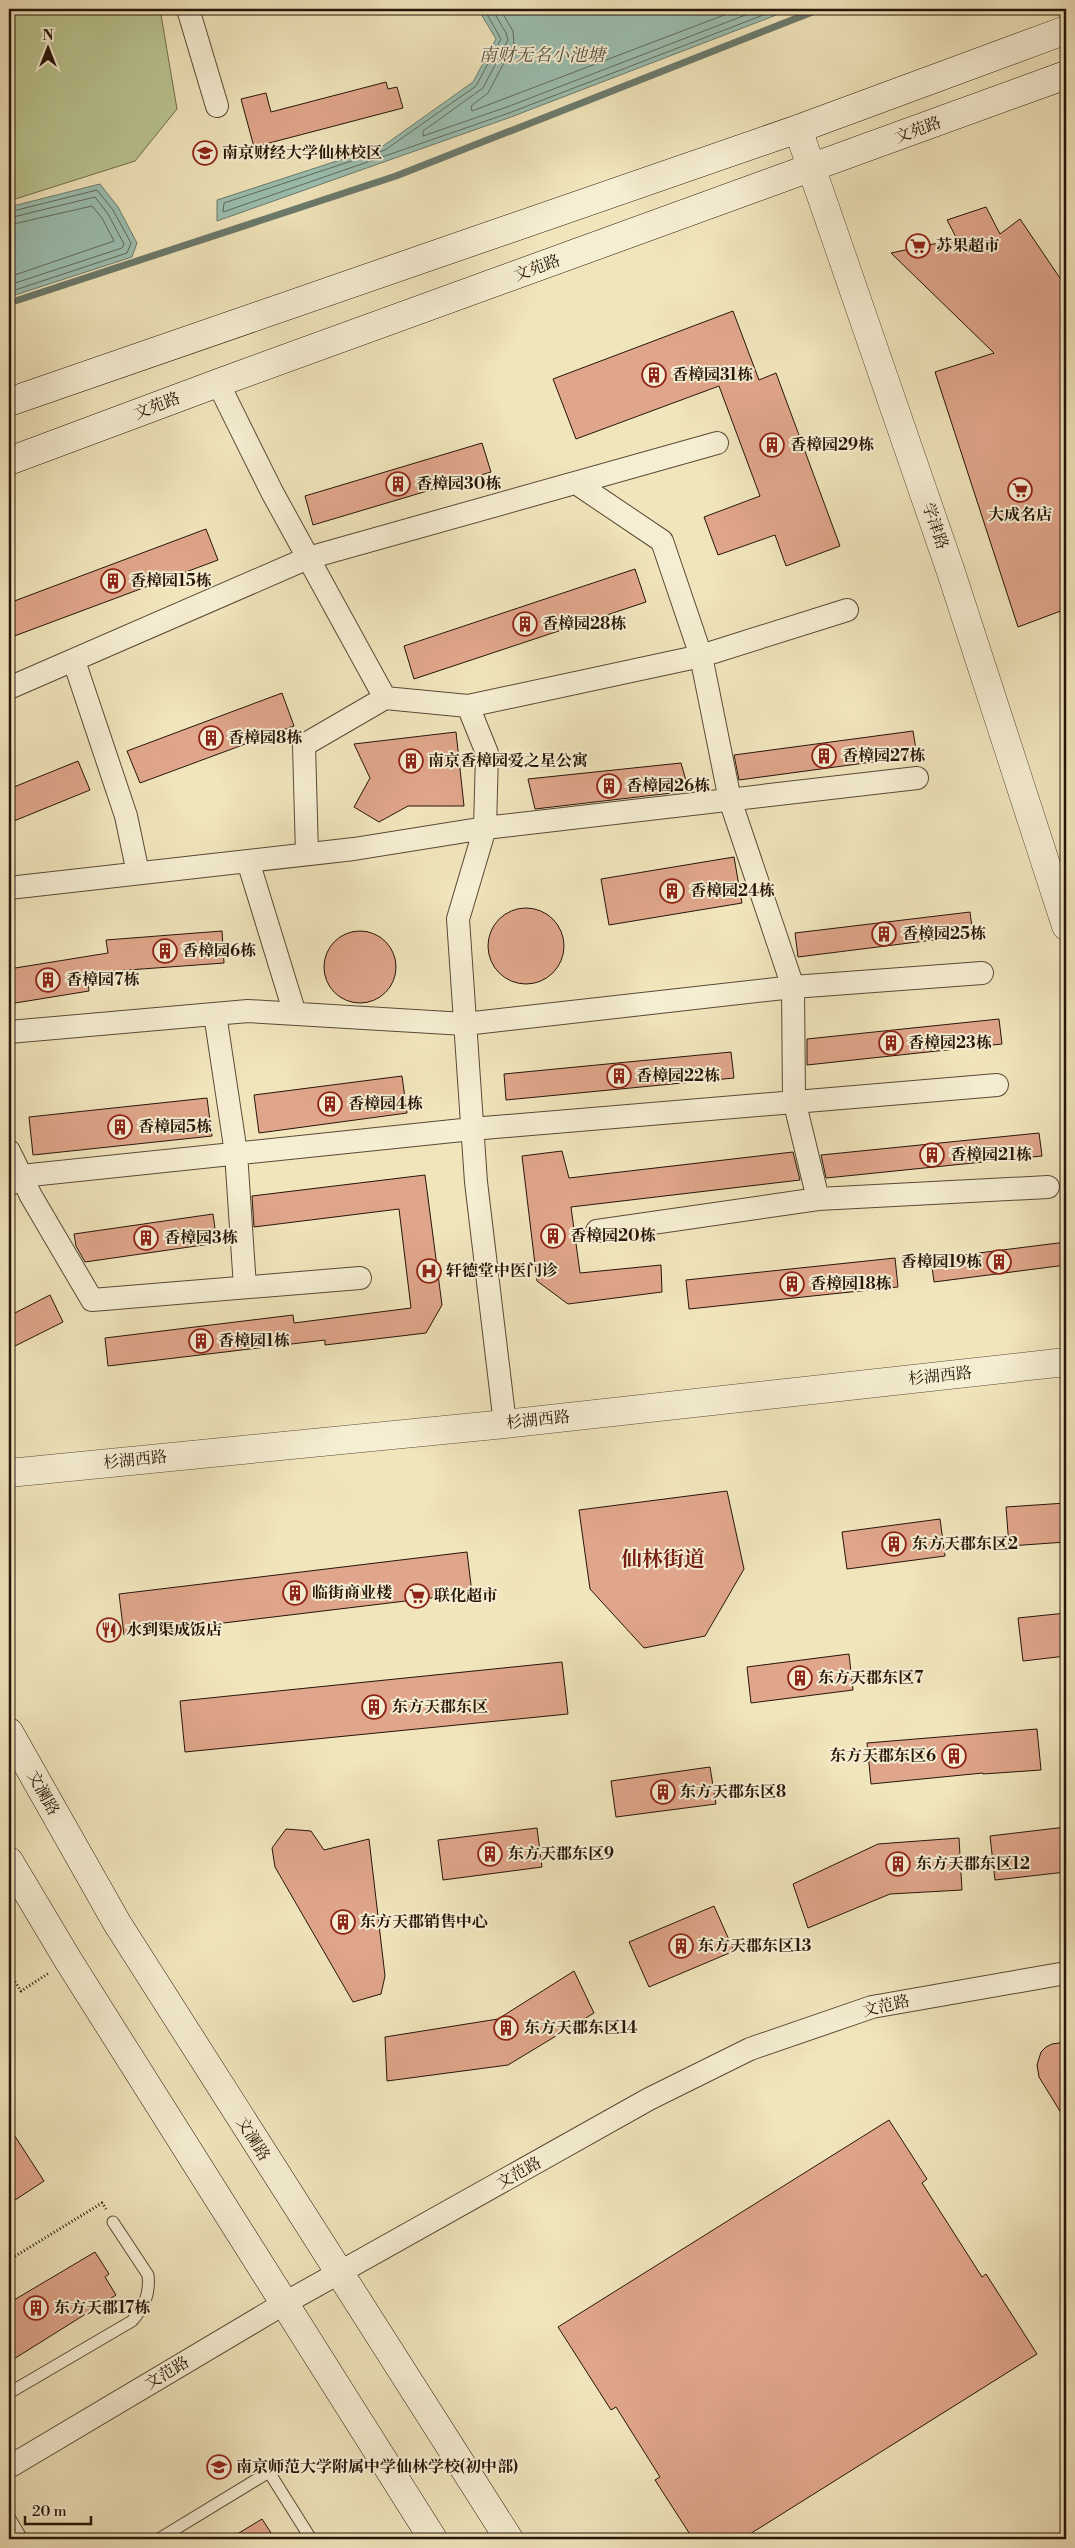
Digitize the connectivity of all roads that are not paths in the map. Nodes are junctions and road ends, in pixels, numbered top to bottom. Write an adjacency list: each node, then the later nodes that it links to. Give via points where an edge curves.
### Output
1 (188, 9): 4 (street)
2 (1066, 30): 5 (main road)
3 (1066, 75): 6 (main road, 文苑路)
4 (217, 106)
5 (798, 129): 6 (main road, 学津路); 8 (main road)
6 (811, 169): 7 (main road, 文苑路); 26 (main road, 学津路, via 951,572)
7 (218, 383): 10 (main road, 文苑路); 12 (street)
8 (9, 402)
9 (717, 444): 11 (street)
10 (9, 461)
11 (576, 483): 12 (street); 14 (street, via 662,541)
12 (308, 558): 15 (street); 17 (street)
13 (847, 610): 14 (street)
14 (701, 656): 18 (street); 20 (street)
15 (74, 661): 16 (street); 24 (street, via 126,816)
16 (9, 688)
17 (385, 698): 18 (street); 22 (street, via 304,745)
18 (468, 706): 21 (street, via 487,753)
19 (917, 778): 20 (street)
20 (730, 800): 21 (street); 28 (street)
21 (485, 828): 22 (street); 31 (street, via 458,919)
22 (306, 854): 23 (street)
23 (248, 860): 24 (street); 30 (street)
24 (138, 873): 25 (street)
25 (9, 888)
26 (1066, 926)
27 (982, 973): 28 (street)
28 (793, 987): 31 (street); 34 (street)
29 (215, 1014): 30 (street); 32 (street); 37 (street)
30 (295, 1014): 31 (street)
31 (465, 1024): 35 (street)
32 (9, 1032)
33 (997, 1085): 34 (street)
34 (794, 1100): 35 (street); 40 (street)
35 (472, 1129): 37 (street); 45 (street)
36 (9, 1151): 38 (street)
37 (236, 1153): 38 (street); 43 (street)
38 (15, 1181): 43 (street, via 92,1300)
39 (1048, 1187): 40 (street)
40 (818, 1199): 41 (street)
41 (597, 1231)
42 (360, 1278): 43 (street)
43 (245, 1287)
44 (1066, 1362): 45 (main road, 杉湖西路)
45 (505, 1424): 46 (main road, 杉湖西路)
46 (9, 1473)
47 (9, 1732): 51 (main road, 文澜路, via 117,1924)
48 (9, 1861): 52 (main road)
49 (1066, 1973): 51 (street, 文范路, via 872,2007 750,2050 649,2099)
50 (113, 2222): 53 (lane, via 148,2274 145,2304 132,2320)
51 (339, 2274): 52 (street, 文范路); 60 (main road, 文澜路)
52 (285, 2303): 54 (street, 文范路); 59 (main road)
53 (9, 2393)
54 (9, 2467)
55 (9, 2517): 56 (lane)
56 (22, 2539)
57 (159, 2539): 58 (lane, via 269,2472)
58 (311, 2539)
59 (433, 2539)
60 (509, 2539)

